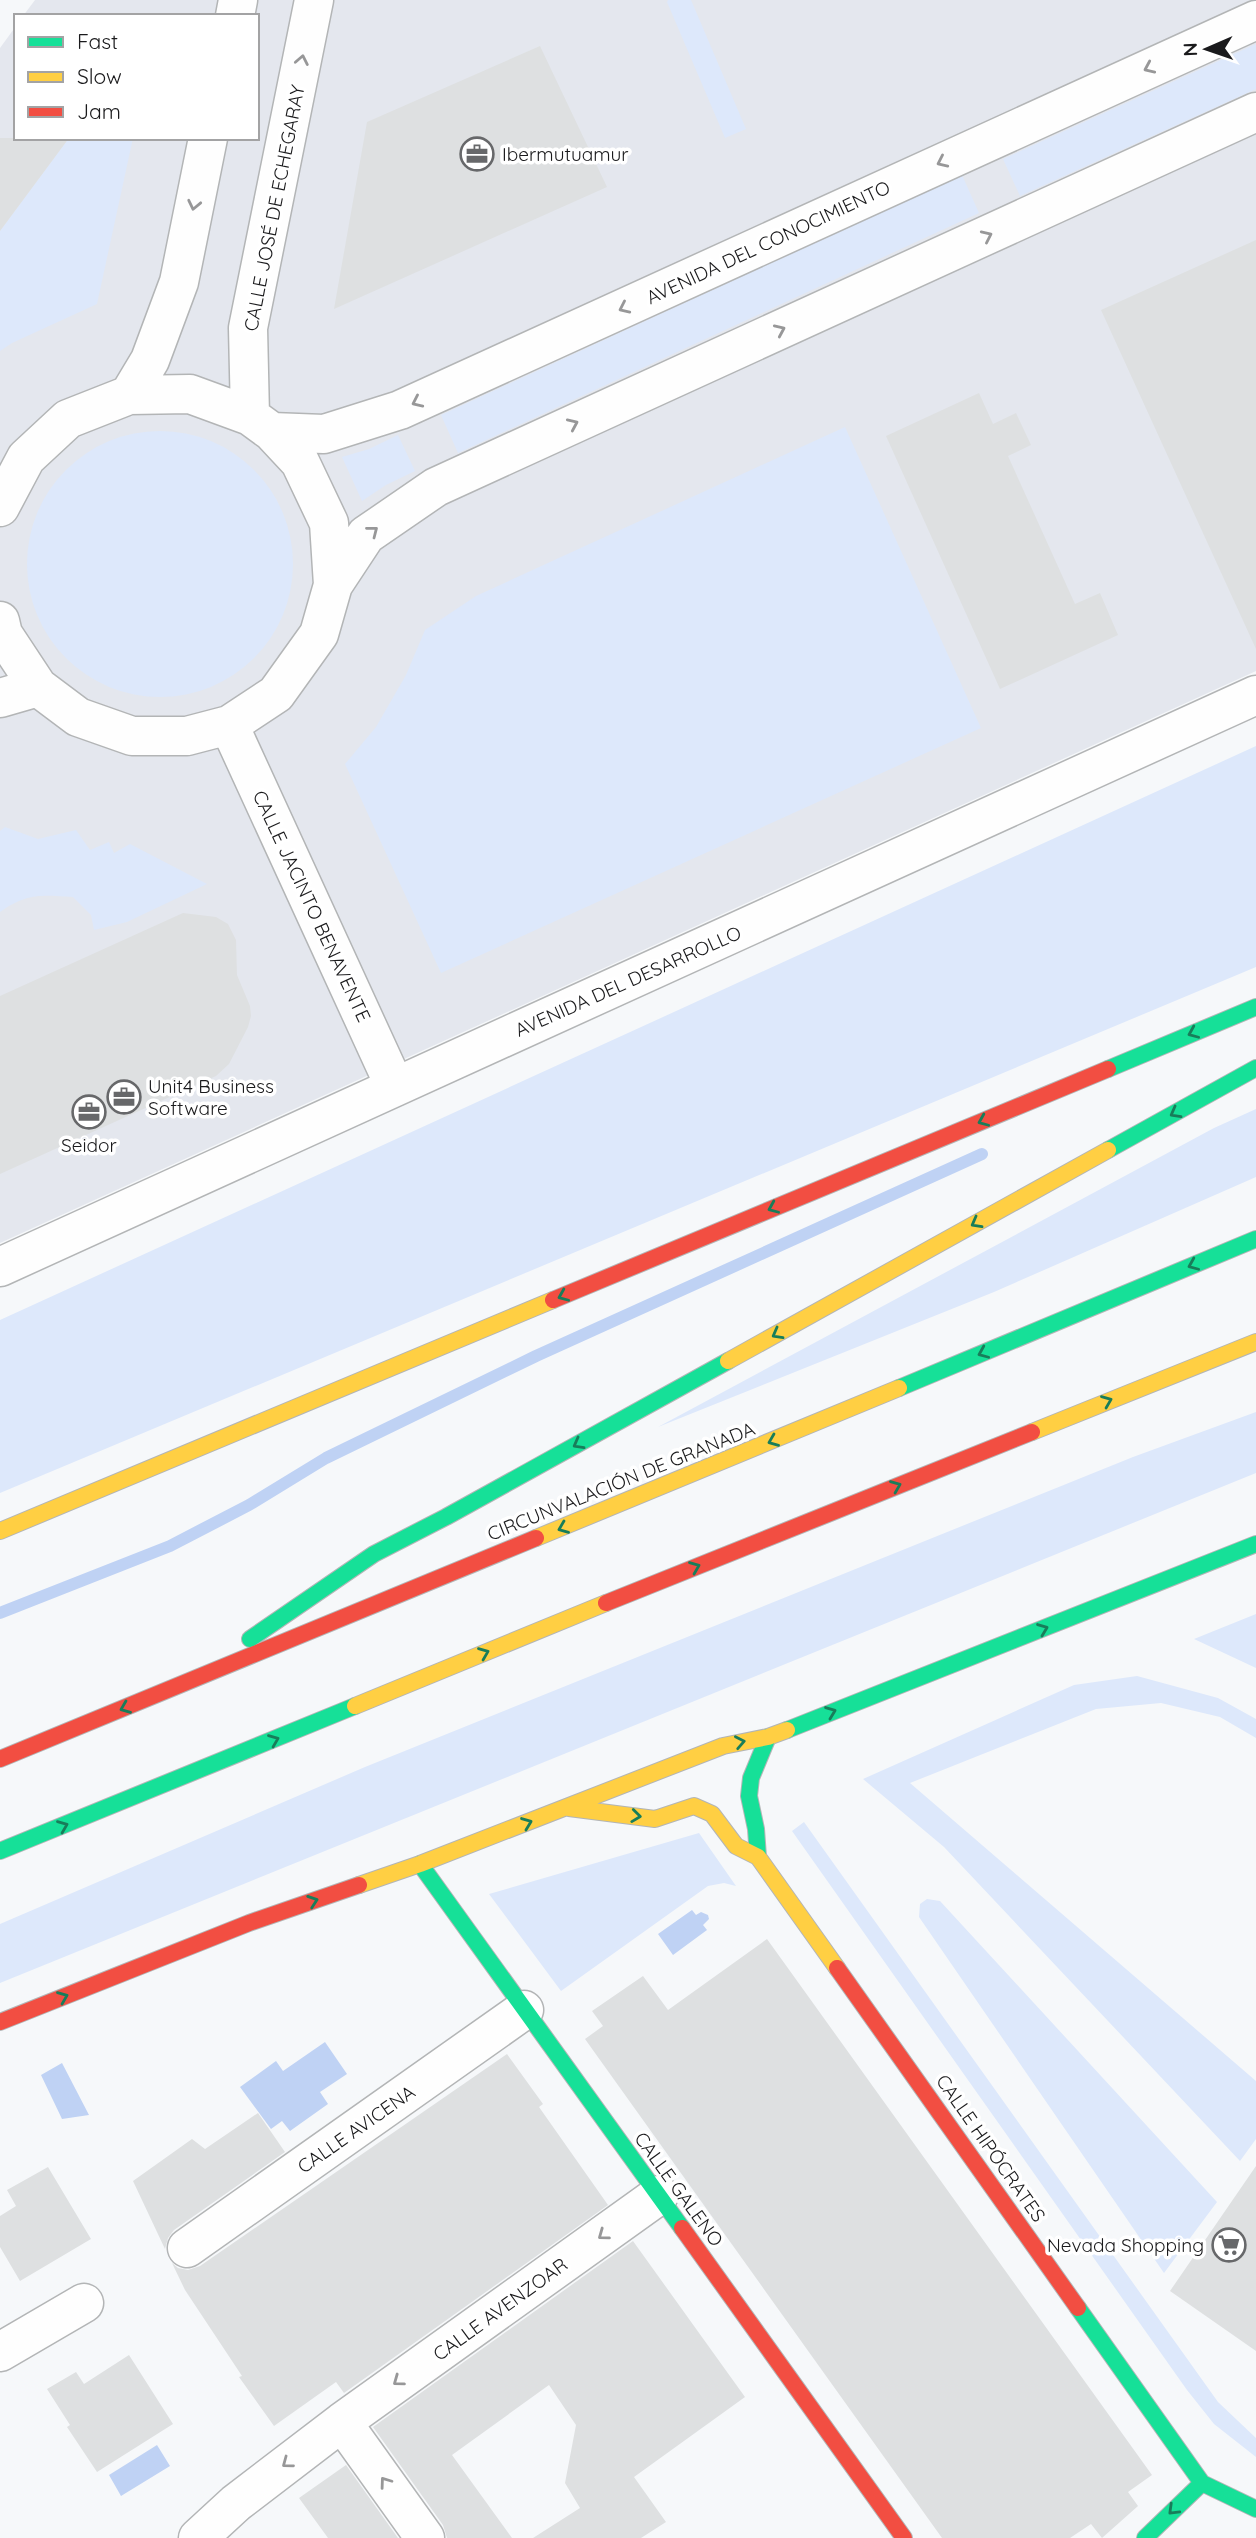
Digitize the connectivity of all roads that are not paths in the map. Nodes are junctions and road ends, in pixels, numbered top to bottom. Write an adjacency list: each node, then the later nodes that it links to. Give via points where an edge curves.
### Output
1 (314, 0): 6 (street, CALLE JOSÉ DE ECHEGARAY, one-way to 1, via 248,328)
2 (1256, 20): 6 (street, AVENIDA DEL CONOCIMIENTO, one-way to 6, via 400,410 324,434)
3 (1256, 112): 8 (street, one-way to 3, via 366,535 436,487)
4 (208, 140): 5 (street, one-way to 5, via 179,282 150,360)
5 (129, 395): 6 (street, via 190,394); 7 (street, via 68,419 26,458)
6 (261, 424): 8 (street, via 300,462 329,523)
7 (0, 507)
8 (332, 585): 13 (street, via 319,634 276,694)
9 (0, 621): 10 (street, via 3,634)
10 (38, 687): 12 (street); 13 (street, via 78,717 132,736 187,736)
11 (1256, 695): 16 (street, AVENIDA DEL DESARROLLO)
12 (0, 698)
13 (229, 725): 16 (street, CALLE JACINTO BENAVENTE)
14 (1256, 1007): 20 (main road, one-way to 20)
15 (1256, 1068): 22 (main road, one-way to 22, via 373,1554)
16 (395, 1087): 18 (street, AVENIDA DEL DESARROLLO)
17 (1256, 1239): 22 (main road, CIRCUNVALACIÓN DE GRANADA, one-way to 22)
18 (0, 1267)
19 (1256, 1342): 26 (main road, one-way to 19)
20 (0, 1531)
21 (1256, 1544): 23 (main road, one-way to 21)
22 (188, 1682): 24 (main road, CIRCUNVALACIÓN DE GRANADA, one-way to 24)
23 (768, 1737): 25 (main road, one-way to 23, via 723,1746); 27 (main road, via 751,1778 749,1796)
24 (0, 1759)
25 (569, 1808): 27 (main road, CALLE HIPÓCRATES, one-way to 27, via 655,1819 694,1806 712,1814 736,1846); 28 (main road, one-way to 25)
26 (0, 1851)
27 (758, 1857): 36 (main road, CALLE HIPÓCRATES)
28 (420, 1864): 29 (main road, CALLE GALENO); 30 (main road, one-way to 28, via 249,1923)
29 (524, 2010): 31 (main road, CALLE GALENO); 32 (street, CALLE AVICENA)
30 (0, 2022)
31 (659, 2195): 35 (street, CALLE AVENZOAR, one-way to 35); 40 (main road, CALLE GALENO)
32 (187, 2248)
33 (84, 2302): 34 (street)
34 (0, 2352)
35 (341, 2422): 38 (street, CALLE AVENZOAR, one-way to 38, via 236,2502); 39 (street, one-way to 35)
36 (1202, 2483): 37 (main road, CALLE HIPÓCRATES); 41 (main road, one-way to 41)
37 (1256, 2509)
38 (198, 2538)
39 (425, 2538)
40 (904, 2538)
41 (1145, 2538)

